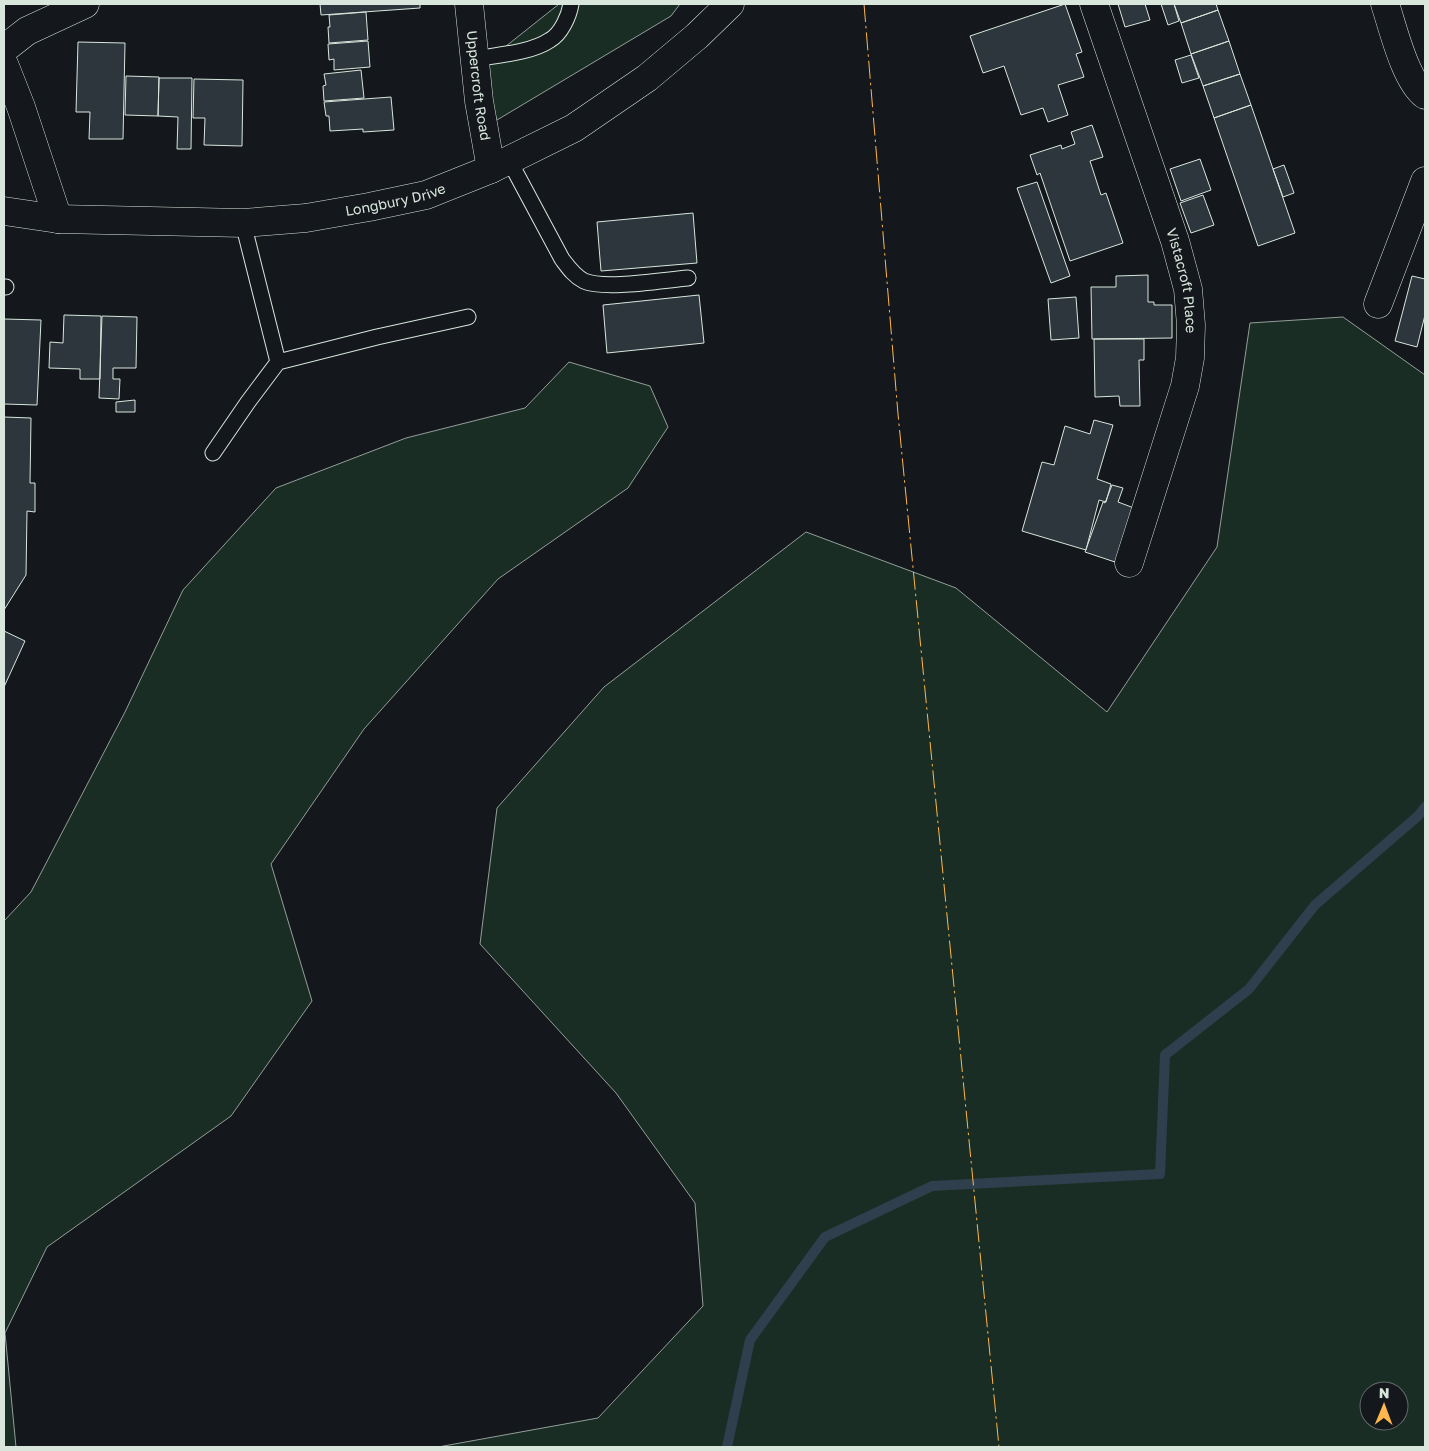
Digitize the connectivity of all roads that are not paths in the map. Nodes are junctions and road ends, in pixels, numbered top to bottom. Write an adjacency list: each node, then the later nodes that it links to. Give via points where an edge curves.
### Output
1 (85, 4): 7 (street, via 27,31)
2 (469, 4): 8 (street, Uppercroft Road)
3 (571, 4): 8 (lane, via 561,28 551,40 528,49)
4 (730, 4): 11 (street, Longbury Drive, via 697,36 639,83 574,128)
5 (1094, 4): 21 (street, Vistacroft Place, via 1175,241 1188,289 1191,324 1185,386)
6 (1385, 4): 10 (street, via 1409,74 1418,90)
7 (4, 49)
8 (474, 59): 11 (street, Uppercroft Road, via 479,101)
9 (4, 64): 14 (street)
10 (1425, 95)
11 (500, 164): 15 (street, Longbury Drive, via 426,195 306,218); 16 (lane, via 562,259 583,280 610,285)
12 (1425, 181): 17 (street)
13 (4, 211): 14 (street, Longbury Drive)
14 (58, 219): 15 (street, Longbury Drive)
15 (243, 223): 19 (lane)
16 (688, 278)
17 (1378, 304)
18 (468, 317): 19 (lane)
19 (278, 362): 20 (lane)
20 (213, 453)
21 (1129, 563)

